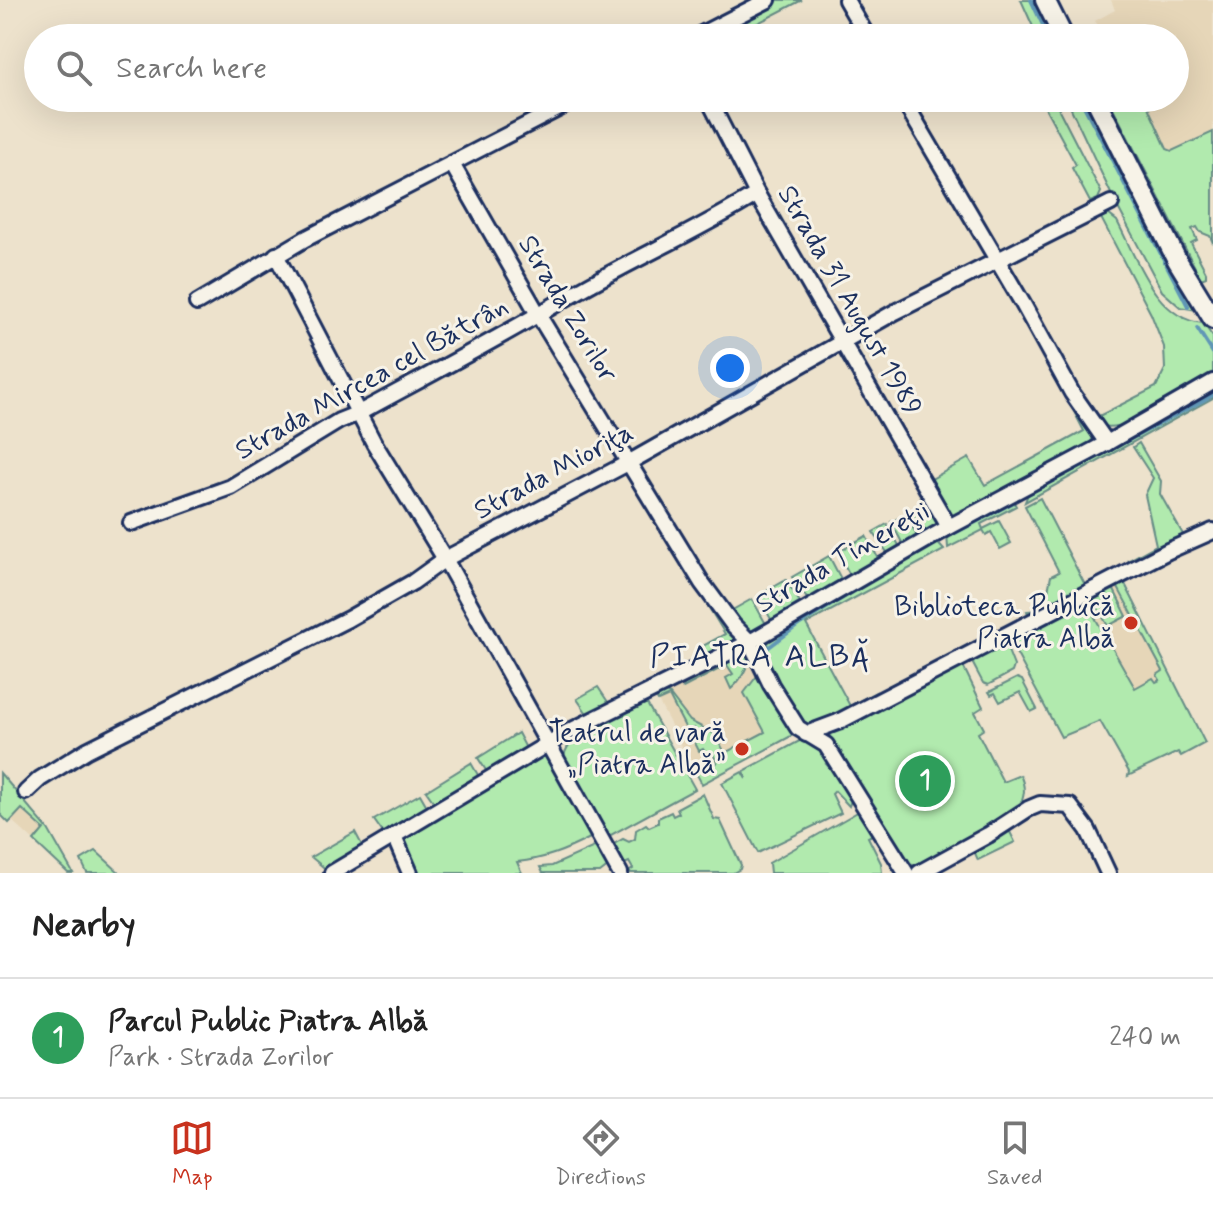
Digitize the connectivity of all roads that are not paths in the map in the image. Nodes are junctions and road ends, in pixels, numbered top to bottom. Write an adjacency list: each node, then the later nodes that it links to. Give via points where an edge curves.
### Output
1 (768, 0): 4 (street)
2 (846, 0): 5 (street)
3 (1045, 0): 6 (main road)
4 (721, 24)
5 (860, 24)
6 (1057, 24)
7 (552, 112): 11 (street)
8 (715, 112): 12 (street, Strada 31 August 1989)
9 (910, 112): 15 (street)
10 (1102, 112): 18 (main road)
11 (452, 164): 14 (street); 17 (street, Strada Zorilor)
12 (757, 194): 17 (street, Strada Mircea cel Bătrân); 19 (street, Strada 31 August 1989)
13 (1111, 203): 15 (street, Strada Mioriţa)
14 (276, 255): 16 (street); 21 (street)
15 (996, 261): 19 (street, Strada Mioriţa); 22 (street)
16 (197, 303)
17 (539, 316): 21 (street, Strada Mircea cel Bătrân); 23 (street, Strada Zorilor)
18 (1212, 317)
19 (843, 343): 23 (street, Strada Mioriţa); 25 (street, Strada 31 August 1989)
20 (1213, 382): 22 (street, Strada Tinereţii)
21 (359, 413): 24 (street, Strada Mircea cel Bătrân, via 231,487); 27 (street)
22 (1107, 443): 25 (street, Strada Tinereţii)
23 (628, 463): 27 (street, Strada Mioriţa); 28 (street, Strada Zorilor, via 702,583)
24 (131, 523)
25 (949, 527): 28 (street, Strada Tinereţii)
26 (1213, 531): 29 (street)
27 (445, 559): 30 (street); 31 (street, Strada Mioriţa, via 348,619 87,750)
28 (750, 642): 29 (street, Strada Zorilor, via 777,695); 30 (street, Strada Tinereţii)
29 (806, 734): 36 (street, Strada Zorilor, via 826,745)
30 (550, 743): 32 (street, Strada Tinereţii); 35 (street)
31 (26, 792)
32 (394, 836): 33 (street, Strada Tinereţii); 34 (street)
33 (332, 873)
34 (410, 873)
35 (620, 873)
36 (906, 873)
37 (919, 873): 38 (street, via 1028,809 1049,803 1070,806)
38 (1108, 873)

